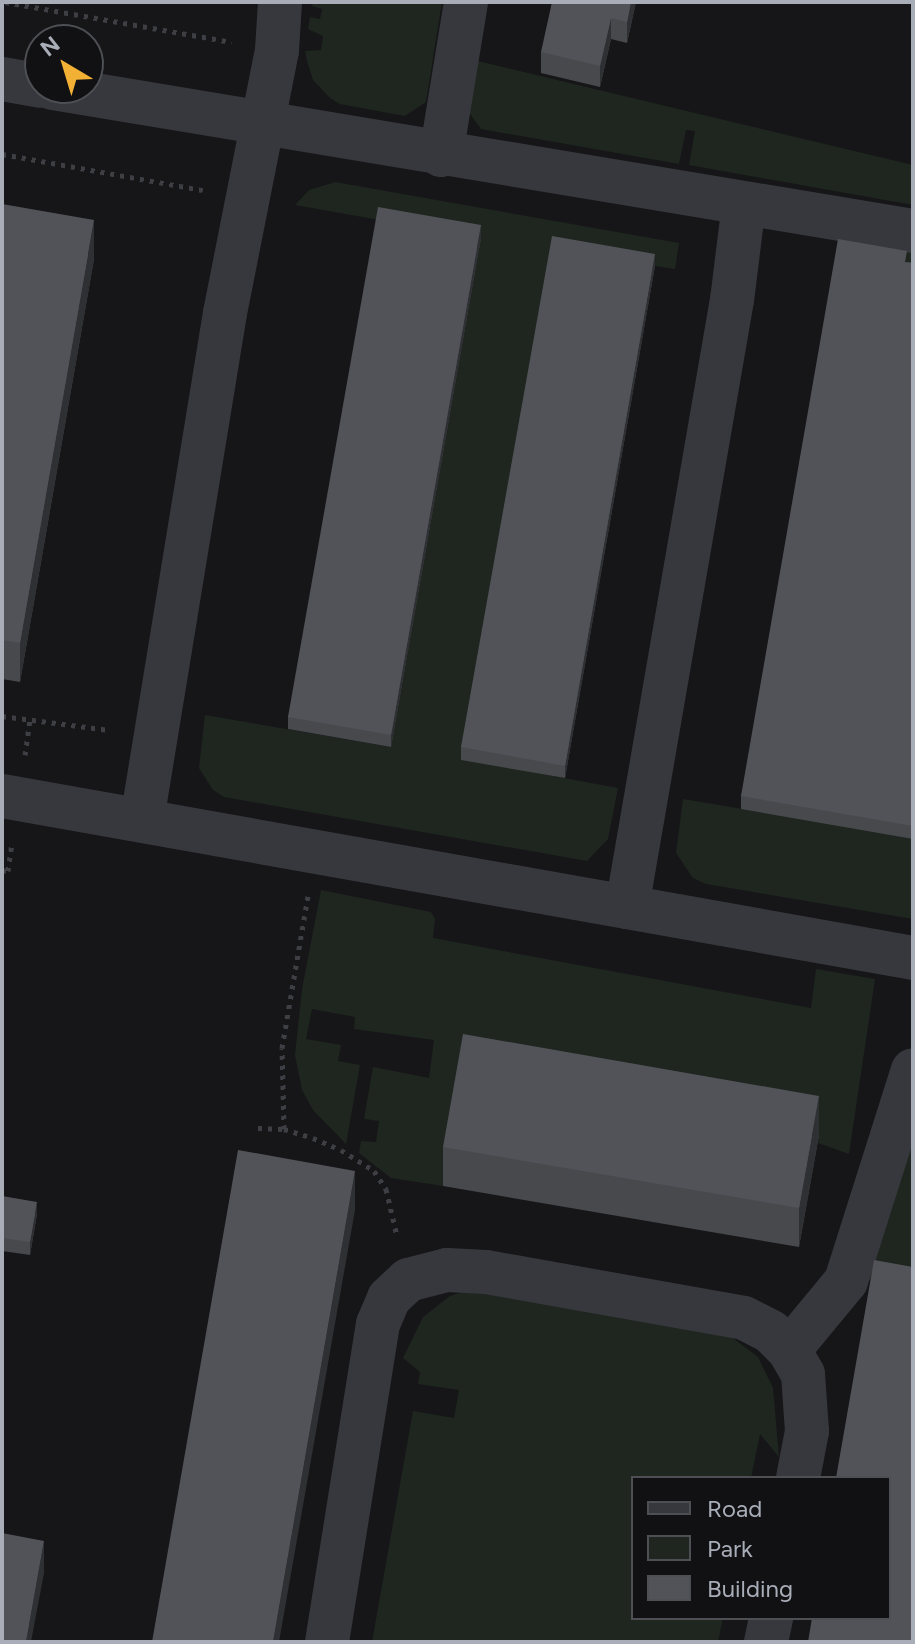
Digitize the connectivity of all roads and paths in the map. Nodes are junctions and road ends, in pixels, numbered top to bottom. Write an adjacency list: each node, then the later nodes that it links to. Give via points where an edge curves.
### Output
1 (5, 2): 4 (path)
2 (280, 2): 4 (street)
3 (466, 2): 10 (street)
4 (277, 50): 8 (street)
5 (2, 79): 6 (street)
6 (24, 83)
7 (104, 97): 8 (street)
8 (263, 125): 10 (street); 11 (street)
9 (2, 154): 11 (path)
10 (441, 155): 12 (street)
11 (247, 198): 15 (street)
12 (744, 204): 13 (street); 19 (street)
13 (913, 231)
14 (2, 716): 15 (path)
15 (153, 735): 17 (street)
16 (2, 796): 17 (street)
17 (142, 820): 18 (street)
18 (317, 852): 19 (street); 23 (path, via 282,1048)
19 (627, 907): 20 (street)
20 (913, 958)
21 (913, 1070): 25 (street, via 846,1281)
22 (258, 1128): 23 (path)
23 (284, 1129): 24 (path, via 341,1150 374,1171 386,1189)
24 (408, 1280): 25 (street, via 447,1270 486,1272 714,1310 771,1332); 28 (street, via 389,1298 378,1324)
25 (789, 1350): 26 (street, via 803,1374 807,1405)
26 (798, 1476)
27 (771, 1620): 29 (street)
28 (327, 1642)
29 (766, 1642)

